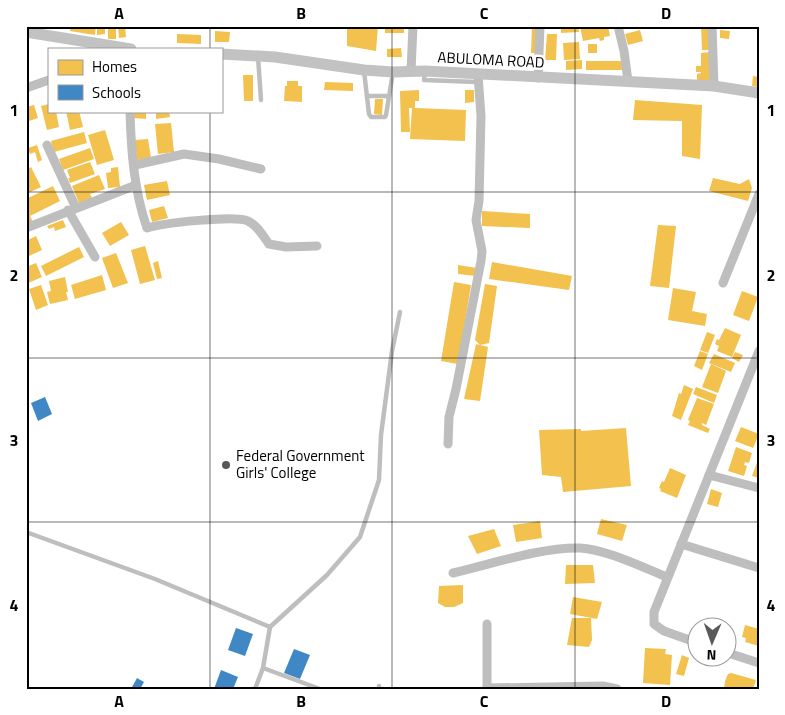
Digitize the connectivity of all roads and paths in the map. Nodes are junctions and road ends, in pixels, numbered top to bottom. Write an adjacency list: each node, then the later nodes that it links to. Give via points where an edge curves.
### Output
1 (413, 26): 10 (street)
2 (540, 26): 12 (street)
3 (618, 26): 15 (street)
4 (712, 26): 16 (street)
5 (26, 32): 6 (street)
6 (125, 48)
7 (222, 54): 8 (street, ABULOMA ROAD)
8 (258, 56): 9 (street, ABULOMA ROAD); 21 (lane)
9 (364, 70): 11 (street, ABULOMA ROAD); 19 (lane)
10 (411, 71): 11 (street, ABULOMA ROAD); 13 (street, ABULOMA ROAD)
11 (393, 72): 20 (lane)
12 (538, 78): 13 (street, ABULOMA ROAD); 15 (street, ABULOMA ROAD)
13 (477, 79): 36 (street, via 481,116 476,220 482,250 449,417)
14 (48, 80): 17 (street)
15 (628, 81): 16 (street, ABULOMA ROAD)
16 (714, 86): 18 (street, ABULOMA ROAD)
17 (26, 88)
18 (759, 93)
19 (367, 96): 20 (lane); 20 (lane, via 371,117 381,118 385,117)
20 (389, 96)
21 (261, 100)
22 (130, 112): 24 (street)
23 (47, 145): 28 (street)
24 (134, 165): 25 (street, via 184,154); 26 (street)
25 (261, 169)
26 (136, 185): 28 (street); 30 (street, via 148,228 229,218 246,220 256,226 269,244)
27 (759, 194): 32 (street)
28 (72, 209): 29 (street); 31 (street)
29 (26, 228)
30 (317, 246)
31 (95, 257)
32 (723, 283)
33 (400, 312): 45 (lane, via 381,435 379,480 360,537 327,575)
34 (759, 351): 35 (street)
35 (755, 370): 37 (street)
36 (448, 444)
37 (708, 475): 38 (street); 40 (street)
38 (759, 488)
39 (26, 532): 45 (lane, via 155,579)
40 (682, 544): 41 (street); 43 (street)
41 (759, 568)
42 (453, 573): 43 (street, via 552,550 582,548 612,555)
43 (667, 577): 46 (street, via 654,612 654,624)
44 (487, 624): 50 (street)
45 (270, 627): 49 (lane)
46 (688, 639)
47 (738, 656): 48 (street)
48 (759, 663)
49 (263, 668): 51 (lane); 52 (lane)
50 (486, 688): 53 (street, via 603,686)
51 (255, 689)
52 (320, 689)
53 (617, 689)

